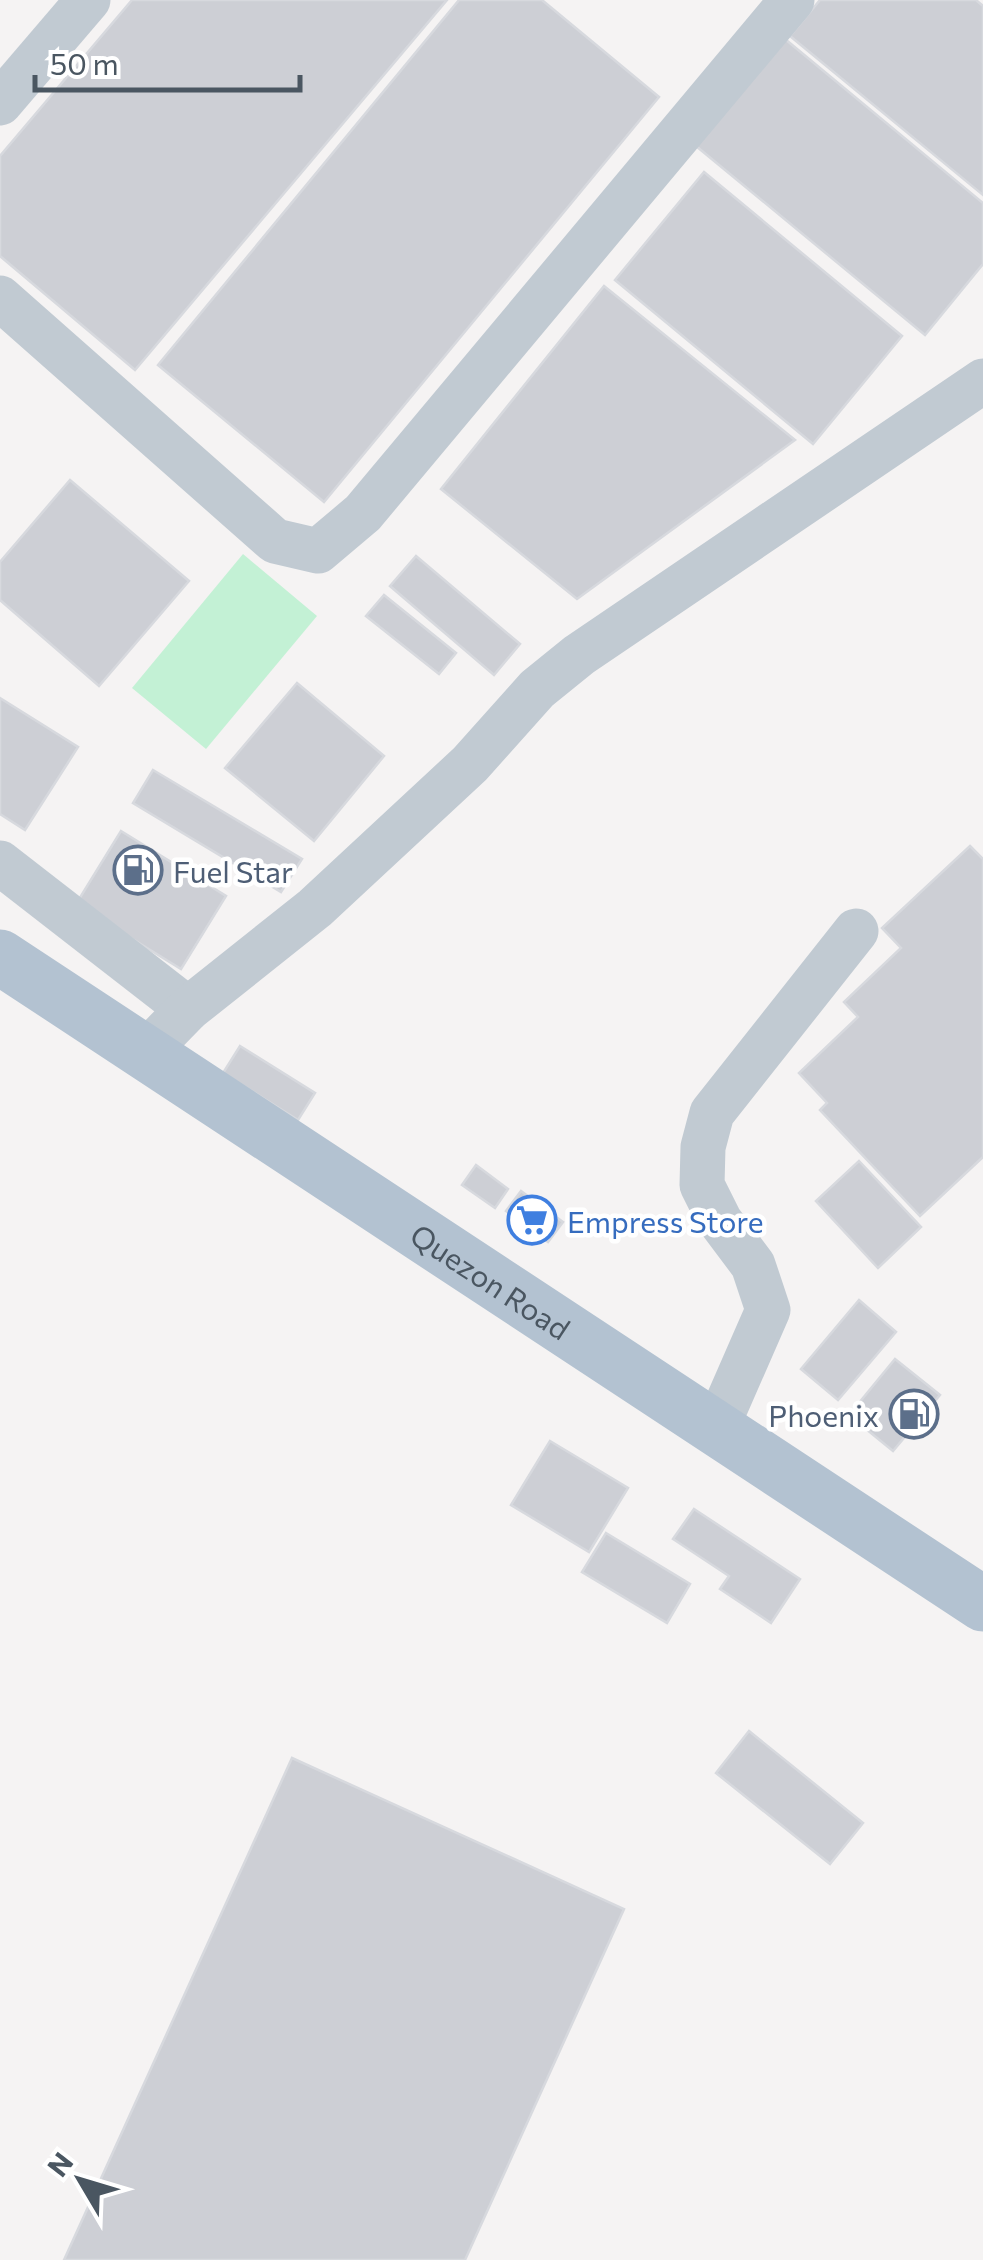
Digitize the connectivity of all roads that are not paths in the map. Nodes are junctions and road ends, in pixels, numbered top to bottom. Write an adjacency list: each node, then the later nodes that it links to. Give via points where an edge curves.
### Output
1 (88, 0): 3 (street)
2 (792, 0): 4 (street, via 362,513 318,551 275,541)
3 (0, 103)
4 (0, 298)
5 (983, 380): 9 (street, via 579,654 314,908)
6 (0, 863): 9 (street)
7 (856, 931): 11 (street, via 712,1113 702,1185 753,1265 768,1310)
8 (0, 957): 10 (main road, Quezon Road)
9 (188, 1009): 10 (street)
10 (146, 1052): 11 (main road, Quezon Road)
11 (716, 1429): 12 (main road, Quezon Road)
12 (983, 1604)

